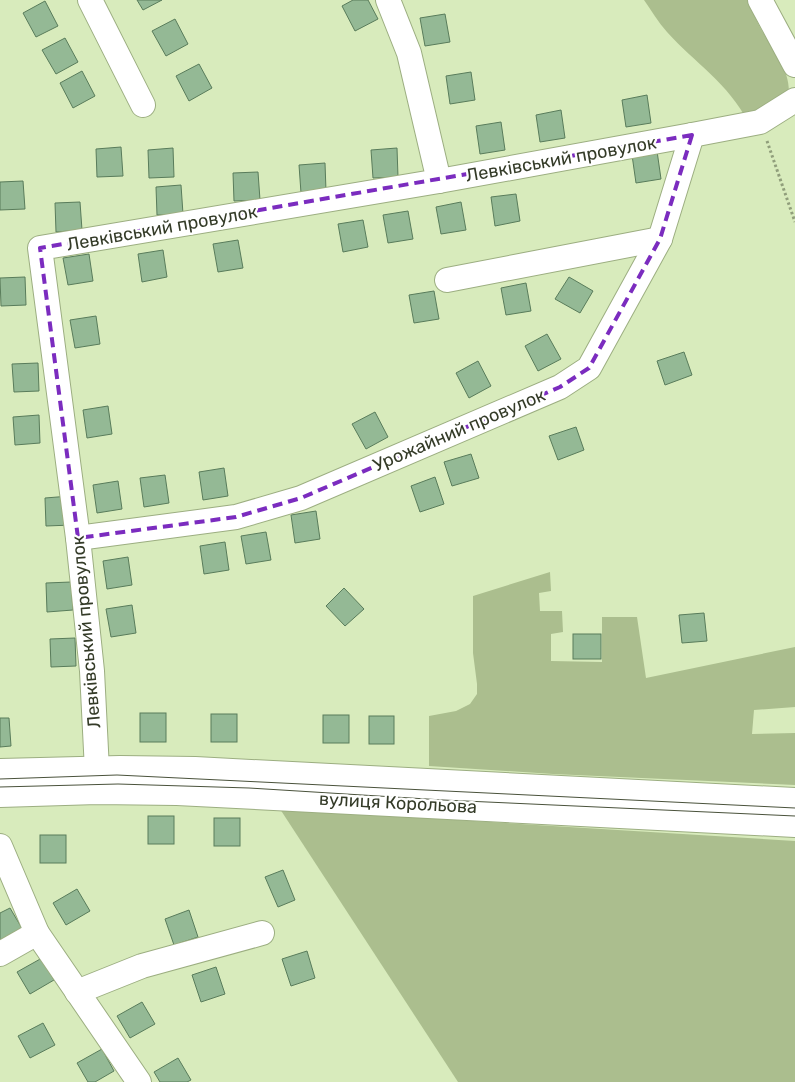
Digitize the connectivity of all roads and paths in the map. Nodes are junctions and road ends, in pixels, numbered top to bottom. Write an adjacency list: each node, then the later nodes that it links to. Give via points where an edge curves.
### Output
1 (90, 0): 6 (street)
2 (760, 0): 4 (street)
3 (395, 2): 9 (street)
4 (795, 65)
5 (795, 100): 7 (street, Левківський провулок)
6 (143, 105)
7 (760, 122): 8 (street, Левківський провулок); 10 (path)
8 (692, 135): 9 (street, Левківський провулок); 11 (street, Урожайний провулок)
9 (439, 181): 13 (street, Левківський провулок, via 40,248)
10 (795, 222)
11 (660, 239): 12 (street); 13 (street, Урожайний провулок, via 589,368 560,387 301,498 236,517)
12 (447, 280)
13 (78, 538): 14 (street, Левківський провулок, via 92,671)
14 (97, 770): 15 (main road, вулиця Корольова); 17 (main road, вулиця Корольова, via 249,774)
15 (0, 772)
16 (0, 793): 18 (main road, вулиця Корольова, via 177,791)
17 (795, 802)
18 (795, 823)
19 (0, 846): 20 (street)
20 (37, 933): 22 (street); 23 (street)
21 (262, 933): 23 (street, via 142,966)
22 (0, 954)
23 (77, 992): 24 (street)
24 (139, 1082)

